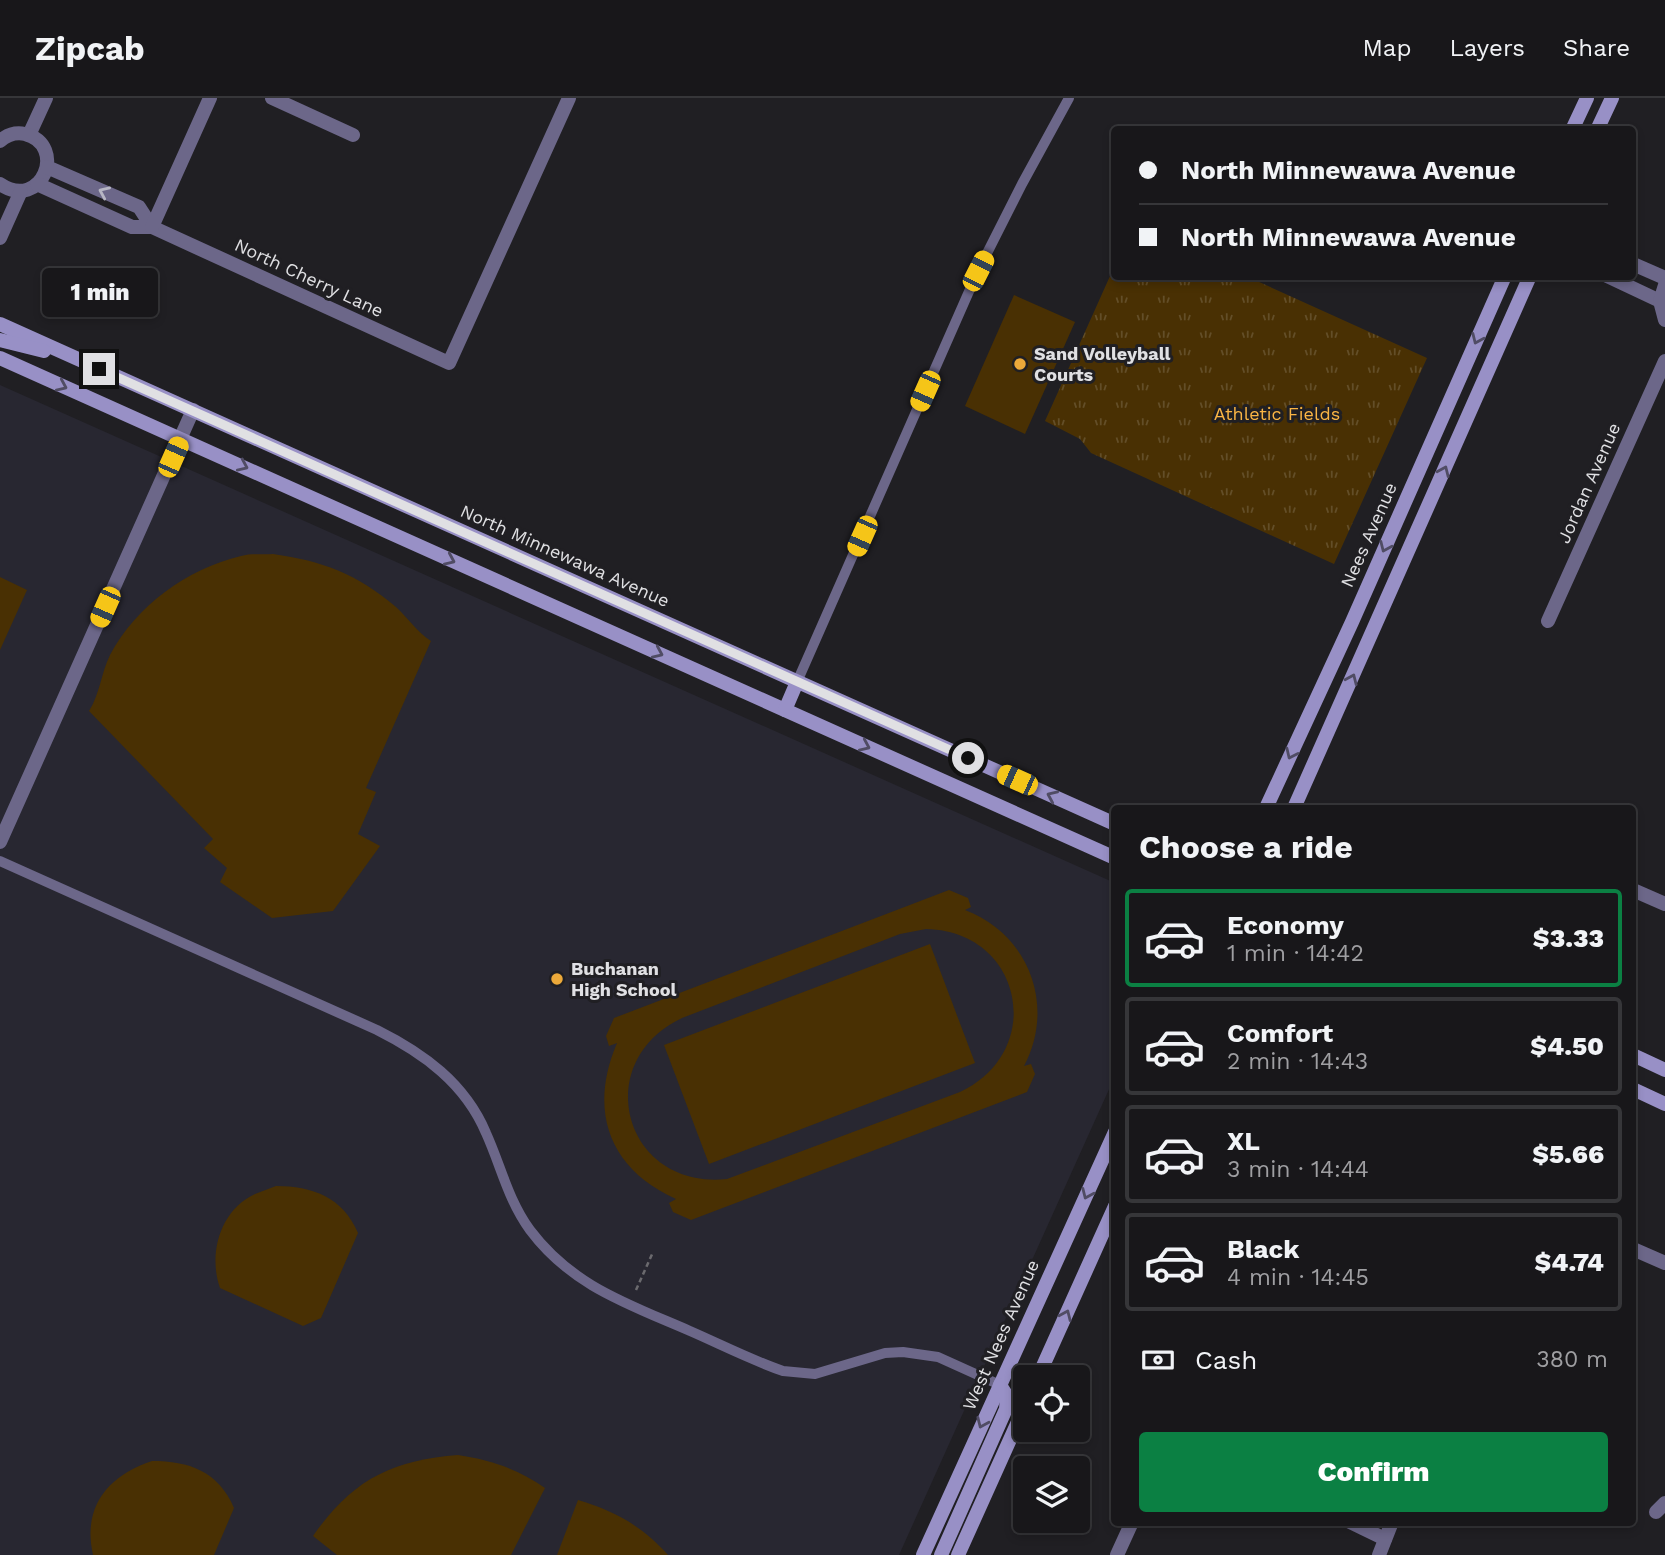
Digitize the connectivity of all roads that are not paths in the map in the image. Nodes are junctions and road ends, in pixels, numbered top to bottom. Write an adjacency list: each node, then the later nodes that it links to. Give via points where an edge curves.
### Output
1 (46, 98): 10 (street)
2 (210, 98): 17 (street)
3 (272, 98): 11 (street)
4 (569, 98): 17 (street, North Cherry Lane, via 449,363)
5 (1069, 98): 35 (lane, via 978,271)
6 (1587, 98): 8 (main road)
7 (1612, 98): 9 (main road)
8 (1574, 126)
9 (1599, 126)
10 (29, 135): 12 (street, via 12,134); 13 (street, via 45,151)
11 (353, 135)
12 (0, 141)
13 (47, 167): 15 (street); 17 (street, North Cherry Lane, one-way to 13, via 139,207)
14 (0, 184): 16 (street)
15 (37, 184): 16 (street); 17 (street, North Cherry Lane, via 132,227)
16 (22, 191): 18 (street)
17 (152, 227)
18 (0, 238)
19 (1636, 265): 20 (street)
20 (1665, 278)
21 (1503, 280): 37 (main road, Nees Avenue, one-way to 37)
22 (1528, 280): 38 (main road, one-way to 22)
23 (1616, 280): 25 (street)
24 (1665, 285): 25 (street)
25 (1660, 300): 26 (street)
26 (1665, 320)
27 (0, 324): 30 (main road, North Minnewawa Avenue)
28 (0, 340): 30 (main road)
29 (0, 358): 33 (main road, one-way to 33)
30 (76, 358): 32 (main road, North Minnewawa Avenue)
31 (1665, 361): 34 (street, Jordan Avenue)
32 (193, 410): 33 (street); 35 (main road, North Minnewawa Avenue)
33 (181, 439): 36 (main road, one-way to 36); 40 (street)
34 (1548, 621)
35 (797, 682): 36 (main road); 39 (main road, North Minnewawa Avenue, one-way to 35)
36 (785, 710): 41 (main road, one-way to 41)
37 (1266, 805)
38 (1295, 805)
39 (1111, 822)
40 (0, 842)
41 (1111, 856)
42 (0, 861): 54 (lane, via 377,1030 425,1057 477,1114 515,1206 532,1232 568,1270 598,1290 783,1371 815,1374 884,1353 903,1352 938,1357)
43 (1636, 891): 44 (street)
44 (1665, 904)
45 (1636, 1056): 46 (main road)
46 (1665, 1070)
47 (1636, 1090): 48 (main road)
48 (1665, 1104)
49 (1111, 1141): 54 (main road, West Nees Avenue, one-way to 54)
50 (1111, 1215): 53 (main road, one-way to 50)
51 (1636, 1250): 52 (street)
52 (1665, 1263)
53 (1043, 1365)
54 (1000, 1385): 60 (main road, West Nees Avenue, one-way to 60); 61 (main road, via 1007,1396 1006,1409)
55 (1013, 1433): 62 (main road)
56 (1130, 1526): 63 (street)
57 (1358, 1526): 59 (street)
58 (1390, 1526): 59 (street)
59 (1385, 1539): 64 (street)
60 (923, 1555)
61 (942, 1555)
62 (958, 1555)
63 (1117, 1555)
64 (1379, 1555)

